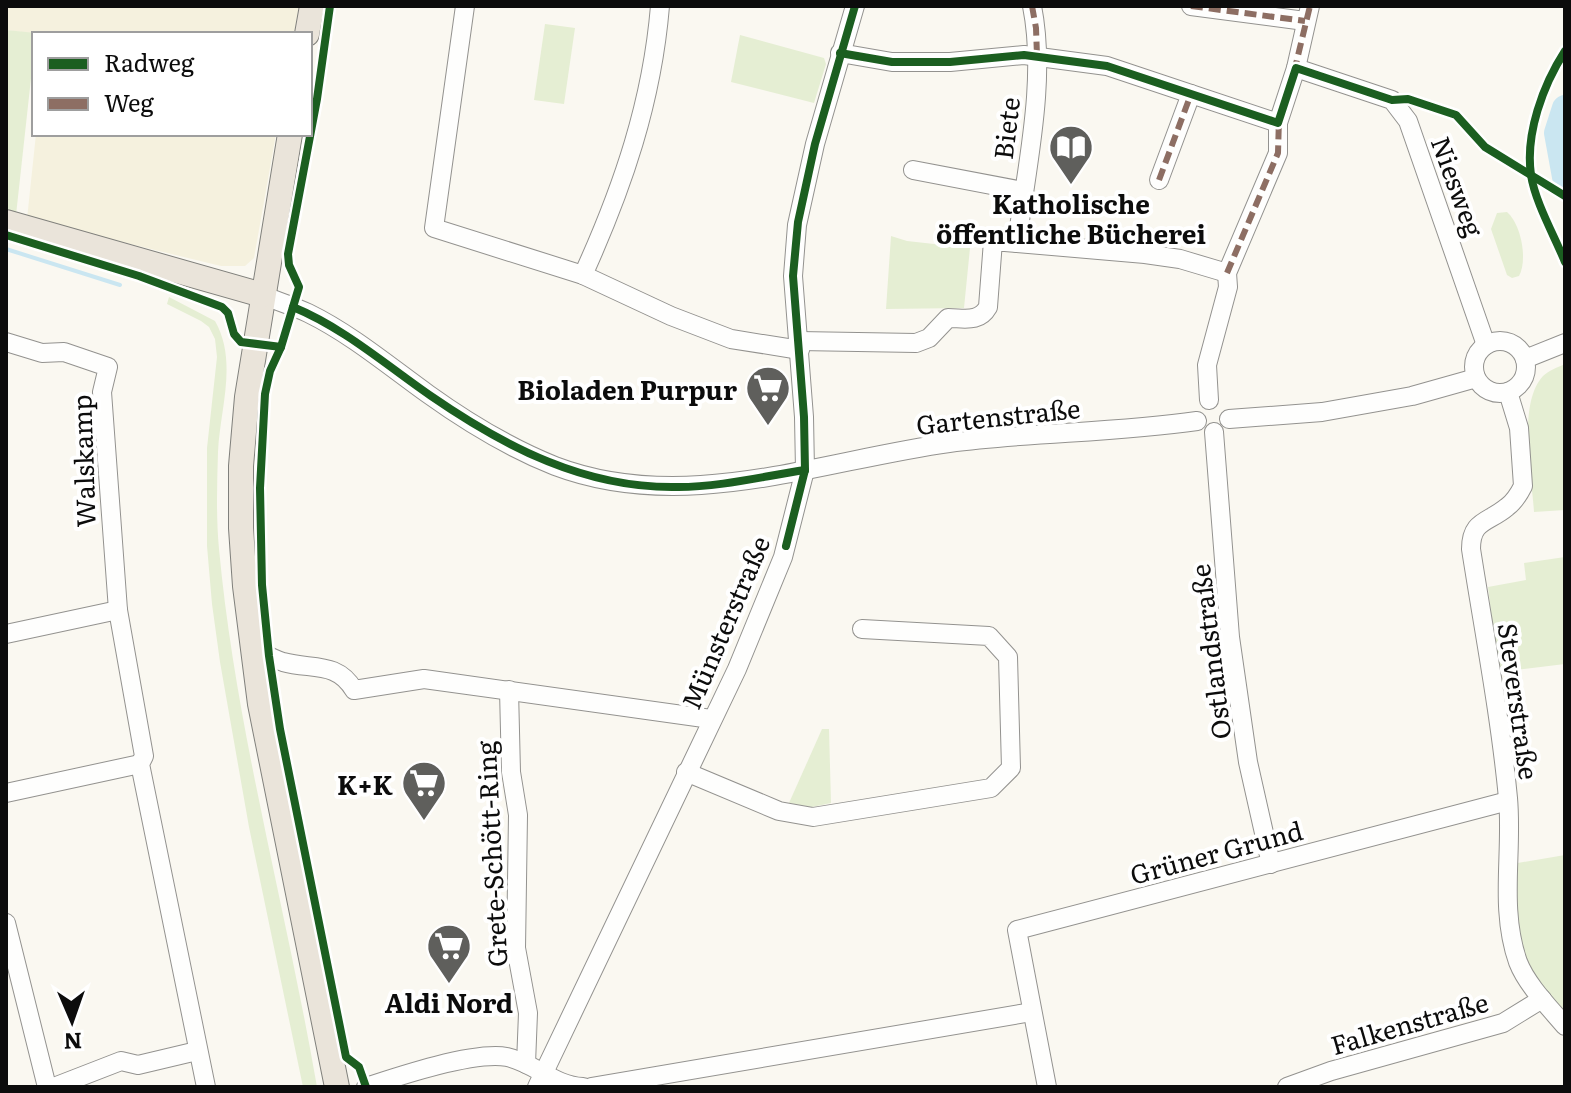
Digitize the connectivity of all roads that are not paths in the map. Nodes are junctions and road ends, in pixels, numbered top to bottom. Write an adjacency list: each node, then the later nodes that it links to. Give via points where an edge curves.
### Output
1 (312, 6): 8 (main road)
2 (465, 6): 21 (street, via 434,228)
3 (660, 6): 21 (street, via 638,137)
4 (855, 6): 9 (street, Münsterstraße)
5 (1032, 6): 10 (street, Biete)
6 (1191, 6): 7 (street)
7 (1307, 14): 11 (street)
8 (307, 32)
9 (840, 53): 10 (street, via 892,62); 26 (street, Münsterstraße, via 798,222 793,276)
10 (1037, 56): 12 (street, via 1107,66); 17 (street, Biete)
11 (1296, 68): 13 (street); 25 (street, Niesweg, via 1392,100 1401,109)
12 (1191, 94): 13 (street); 16 (street)
13 (1278, 123): 20 (street, via 1278,153)
14 (290, 136): 22 (main road)
15 (913, 170): 17 (street, Biete)
16 (1159, 180)
17 (1023, 191): 19 (street)
18 (6, 222): 22 (main road)
19 (1017, 243): 20 (street, via 1145,254); 26 (street, via 993,241 988,307 976,319 948,318 929,338 916,343)
20 (1227, 273): 30 (street, via 1207,365)
21 (583, 275): 26 (street, via 731,339)
22 (262, 295): 34 (street, Gartenstraße, via 318,319 512,447 566,469 629,485 682,488); 38 (main road, via 241,466 241,528)
23 (6, 342): 35 (street, Walskamp, via 42,353 64,352 108,367 102,392)
24 (1565, 343): 27 (street)
25 (1486, 345): 27 (street, via 1506,342); 28 (street, via 1475,360)
26 (799, 346): 34 (street, Münsterstraße)
27 (1525, 359): 29 (street, via 1523,379)
28 (1476, 378): 29 (street, via 1489,391); 31 (street, via 1322,412)
29 (1508, 392): 44 (street, Steverstraße, via 1519,428 1523,486 1508,507 1477,525 1471,538)
30 (1209, 400): 31 (street, via 1222,402); 32 (street, via 1200,405)
31 (1229, 419): 33 (street)
32 (1197, 421): 33 (street, via 1203,430); 34 (street, Gartenstraße, via 953,443)
33 (1214, 432): 45 (street, Ostlandstraße, via 1230,637 1248,762)
34 (805, 470): 40 (street, Münsterstraße, via 779,566)
35 (118, 610): 37 (street); 41 (street, Walskamp, via 144,756)
36 (862, 629): 42 (street, via 989,636 1008,657 1011,768 991,788 813,817 779,811)
37 (6, 634)
38 (253, 648): 39 (street, via 280,661 332,670 346,676 354,690 424,679); 57 (main road)
39 (509, 690): 40 (street); 51 (street, Grete-Schött-Ring, via 518,815 516,948 528,1013)
40 (711, 719): 42 (street, Münsterstraße)
41 (140, 764): 43 (street); 50 (street, Walskamp)
42 (686, 772): 52 (street, Münsterstraße)
43 (6, 793)
44 (1508, 801): 45 (street, Grüner Grund); 47 (street, Steverstraße, via 1509,920 1519,963)
45 (1271, 864): 48 (street, Grüner Grund, via 1017,930)
46 (6, 923): 54 (street)
47 (1542, 999): 49 (street, Steverstraße); 62 (street, Falkenstraße, via 1503,1023)
48 (1032, 1012): 53 (street); 61 (street, Grüner Grund)
49 (1565, 1026)
50 (197, 1051): 55 (street, via 138,1065 121,1061); 56 (street, Walskamp)
51 (526, 1064): 52 (street); 58 (street, via 506,1057 480,1058)
52 (540, 1081): 59 (street)
53 (620, 1085): 60 (street)
54 (47, 1087)
55 (54, 1087)
56 (206, 1087)
57 (337, 1087)
58 (366, 1087)
59 (583, 1087)
60 (591, 1087)
61 (1047, 1087)
62 (1287, 1087)

